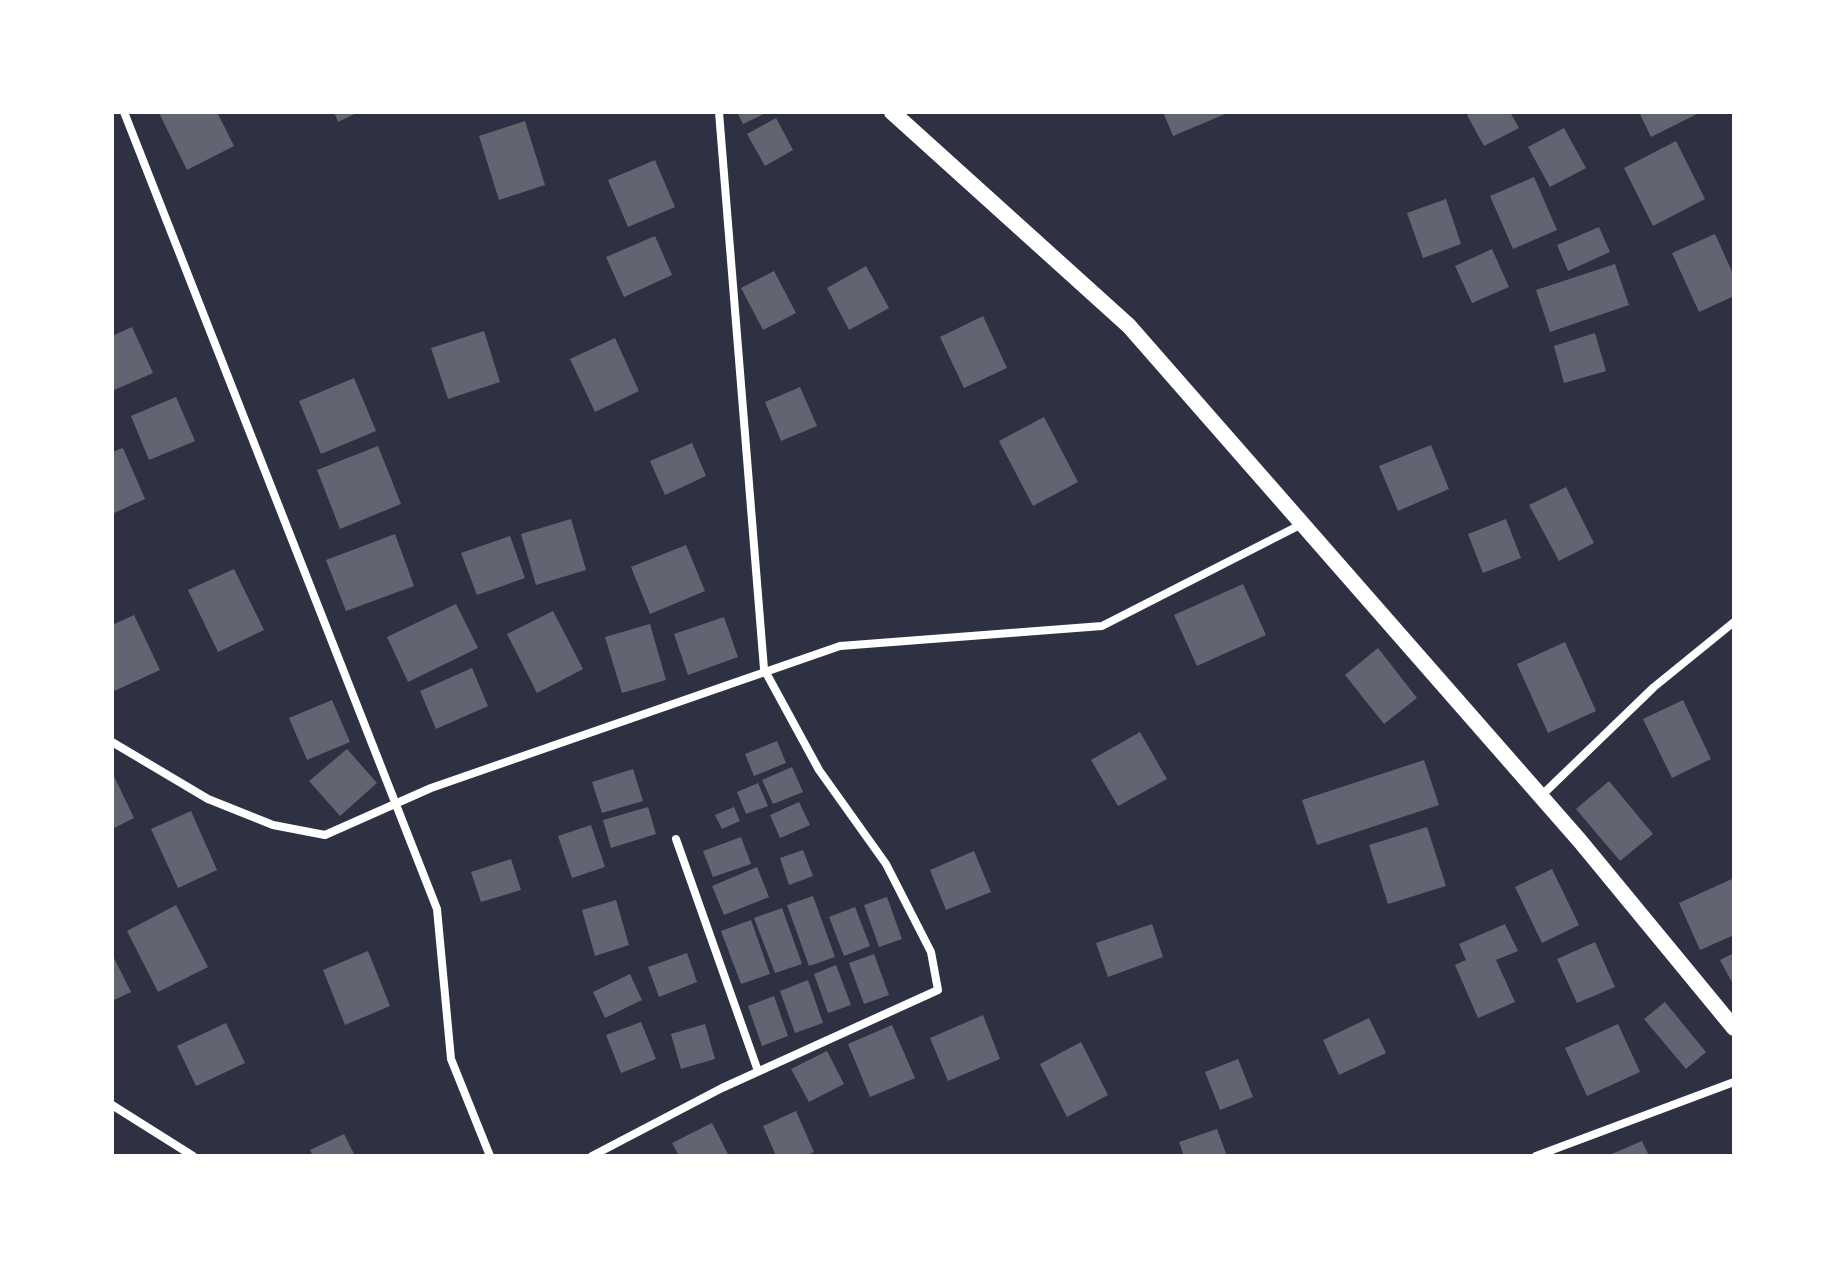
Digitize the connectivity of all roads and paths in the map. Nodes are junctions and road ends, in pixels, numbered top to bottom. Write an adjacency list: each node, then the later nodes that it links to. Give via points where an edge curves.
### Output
1 (124, 112): 9 (street)
2 (719, 112): 6 (street)
3 (892, 112): 4 (main road, via 1129,326)
4 (1302, 524): 6 (street, via 1102,626 840,646); 8 (main road)
5 (1734, 622): 8 (street, via 1654,687)
6 (764, 669): 9 (street); 12 (street, via 819,770 886,864 931,952 938,990)
7 (112, 742): 9 (street, via 208,799 273,825 325,835)
8 (1541, 796): 11 (main road)
9 (397, 802): 16 (street, via 437,909 451,1059)
10 (676, 839): 12 (street)
11 (1734, 1028)
12 (758, 1071): 17 (street)
13 (1734, 1082): 18 (street)
14 (112, 1105): 15 (street)
15 (193, 1156)
16 (490, 1156)
17 (592, 1156)
18 (1536, 1156)

